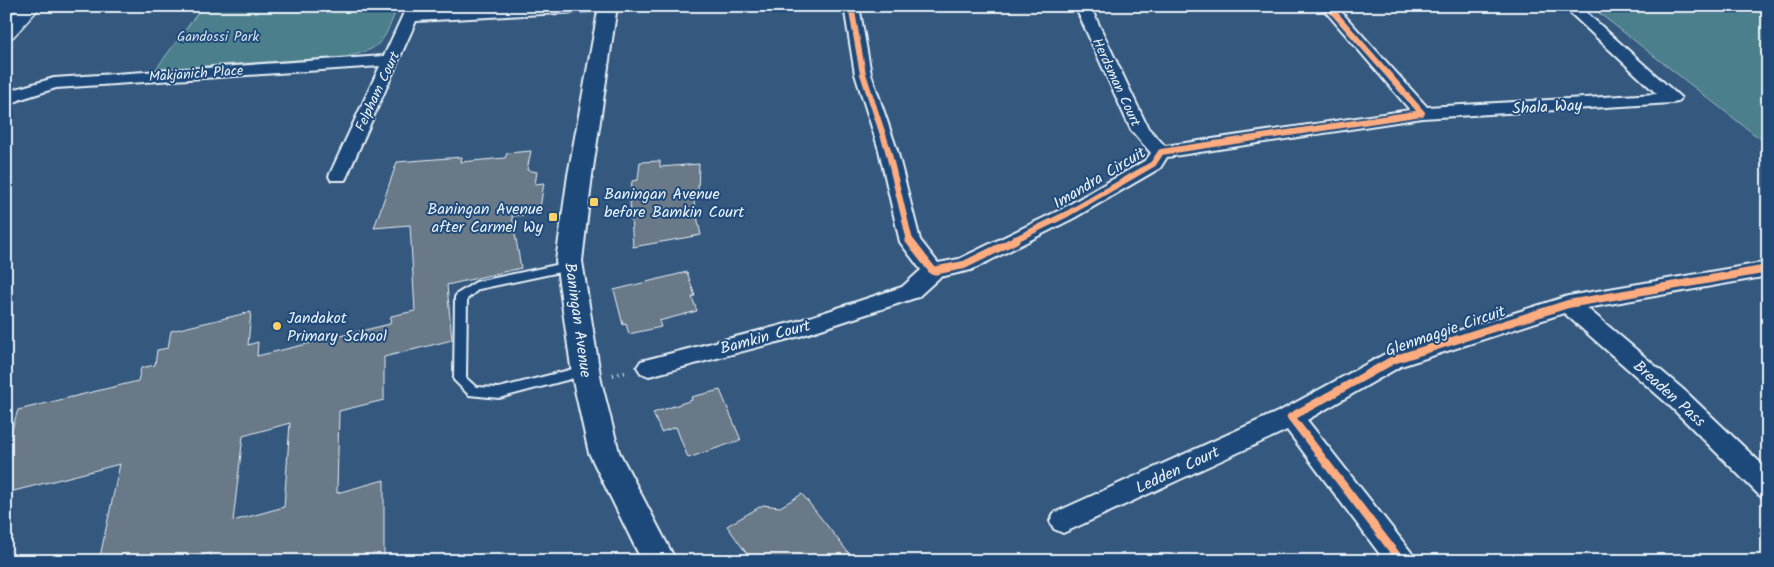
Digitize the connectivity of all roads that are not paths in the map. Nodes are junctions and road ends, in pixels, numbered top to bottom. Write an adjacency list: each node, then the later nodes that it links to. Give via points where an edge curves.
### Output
1 (31, 6): 9 (main road)
2 (596, 6): 8 (street)
3 (608, 6): 15 (street, Baningan Avenue, via 580,175)
4 (851, 6): 17 (street, via 863,74 888,150 910,242)
5 (1082, 6): 13 (street, Herdsman Court, via 1140,130)
6 (1328, 6): 12 (street)
7 (1570, 6): 12 (street, Shala Way, via 1672,98)
8 (413, 12): 10 (street, Felpham Court)
9 (6, 33)
10 (391, 60): 11 (street, Makjanich Place, via 54,83 15,95); 14 (street, Felpham Court)
11 (6, 102)
12 (1422, 113): 13 (street, Imandra Circuit)
13 (1161, 152): 17 (street, Imandra Circuit, via 1154,164 1067,214 964,265)
14 (338, 176)
15 (570, 266): 20 (street, Baningan Avenue); 20 (lane, via 476,286 461,297 460,380 473,392 499,393)
16 (1768, 269): 18 (street, Glenmaggie Circuit)
17 (933, 271): 19 (street, Bamkin Court, via 910,292 800,328)
18 (1568, 304): 21 (street, Glenmaggie Circuit, via 1393,360); 22 (street, Breaden Pass, via 1677,398)
19 (649, 367)
20 (587, 376): 24 (street, Baningan Avenue, via 604,453)
21 (1291, 417): 23 (street, Ledden Court); 25 (street)
22 (1768, 487)
23 (1063, 521)
24 (660, 561)
25 (1401, 561)

